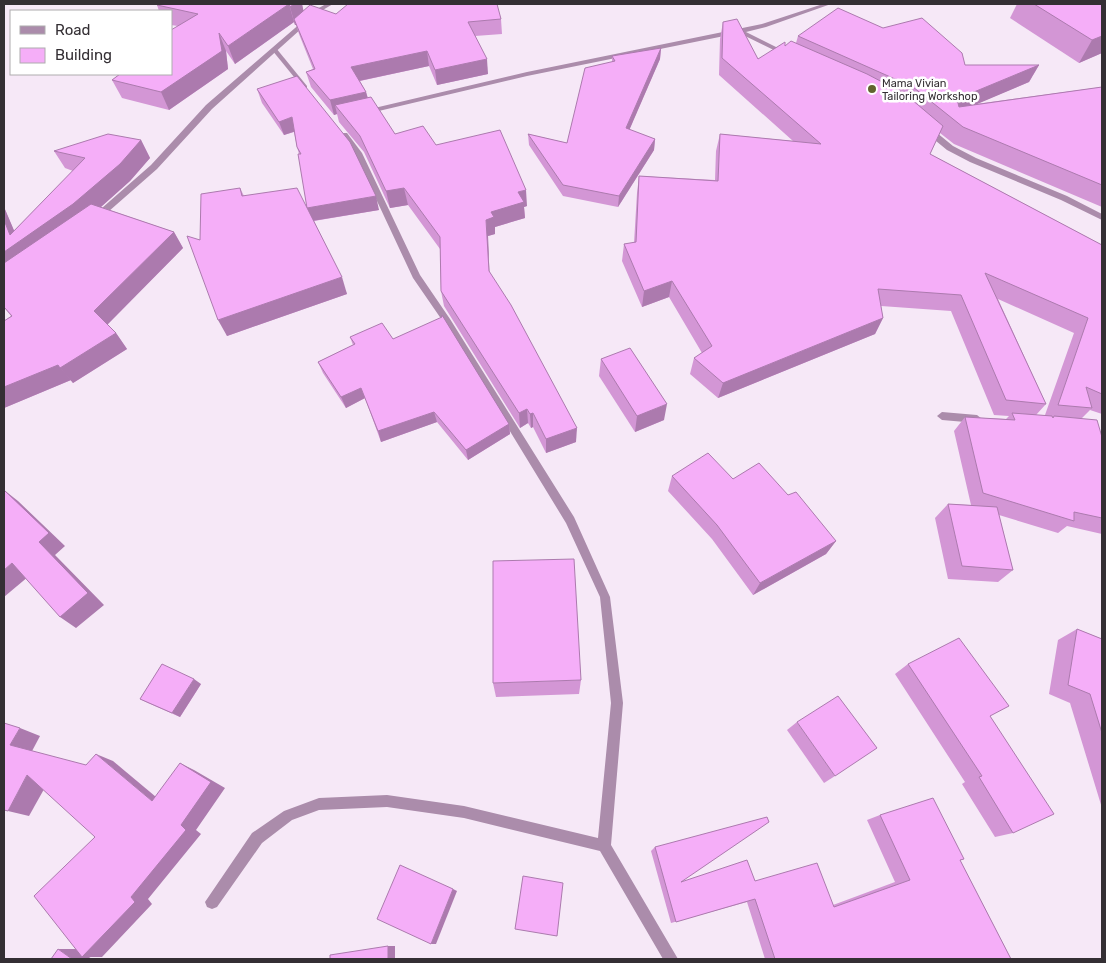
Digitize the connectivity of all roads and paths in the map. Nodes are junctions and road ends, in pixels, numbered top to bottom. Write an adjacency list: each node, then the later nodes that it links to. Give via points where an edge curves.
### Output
1 (330, 4): 4 (street)
2 (828, 4): 3 (street)
3 (740, 31): 5 (street); 7 (street, via 527,74)
4 (274, 49): 6 (street); 11 (street, via 209,107 154,167)
5 (793, 58)
6 (314, 99)
7 (360, 114)
8 (921, 124): 10 (street, via 950,148)
9 (337, 127): 14 (street, via 358,153 416,276 570,520 605,597 617,703)
10 (1102, 217)
11 (88, 225)
12 (942, 416): 13 (street)
13 (988, 420)
14 (604, 846): 15 (street, via 464,812 397,802 319,804 288,815 257,838); 16 (street)
15 (212, 902)
16 (671, 959)

